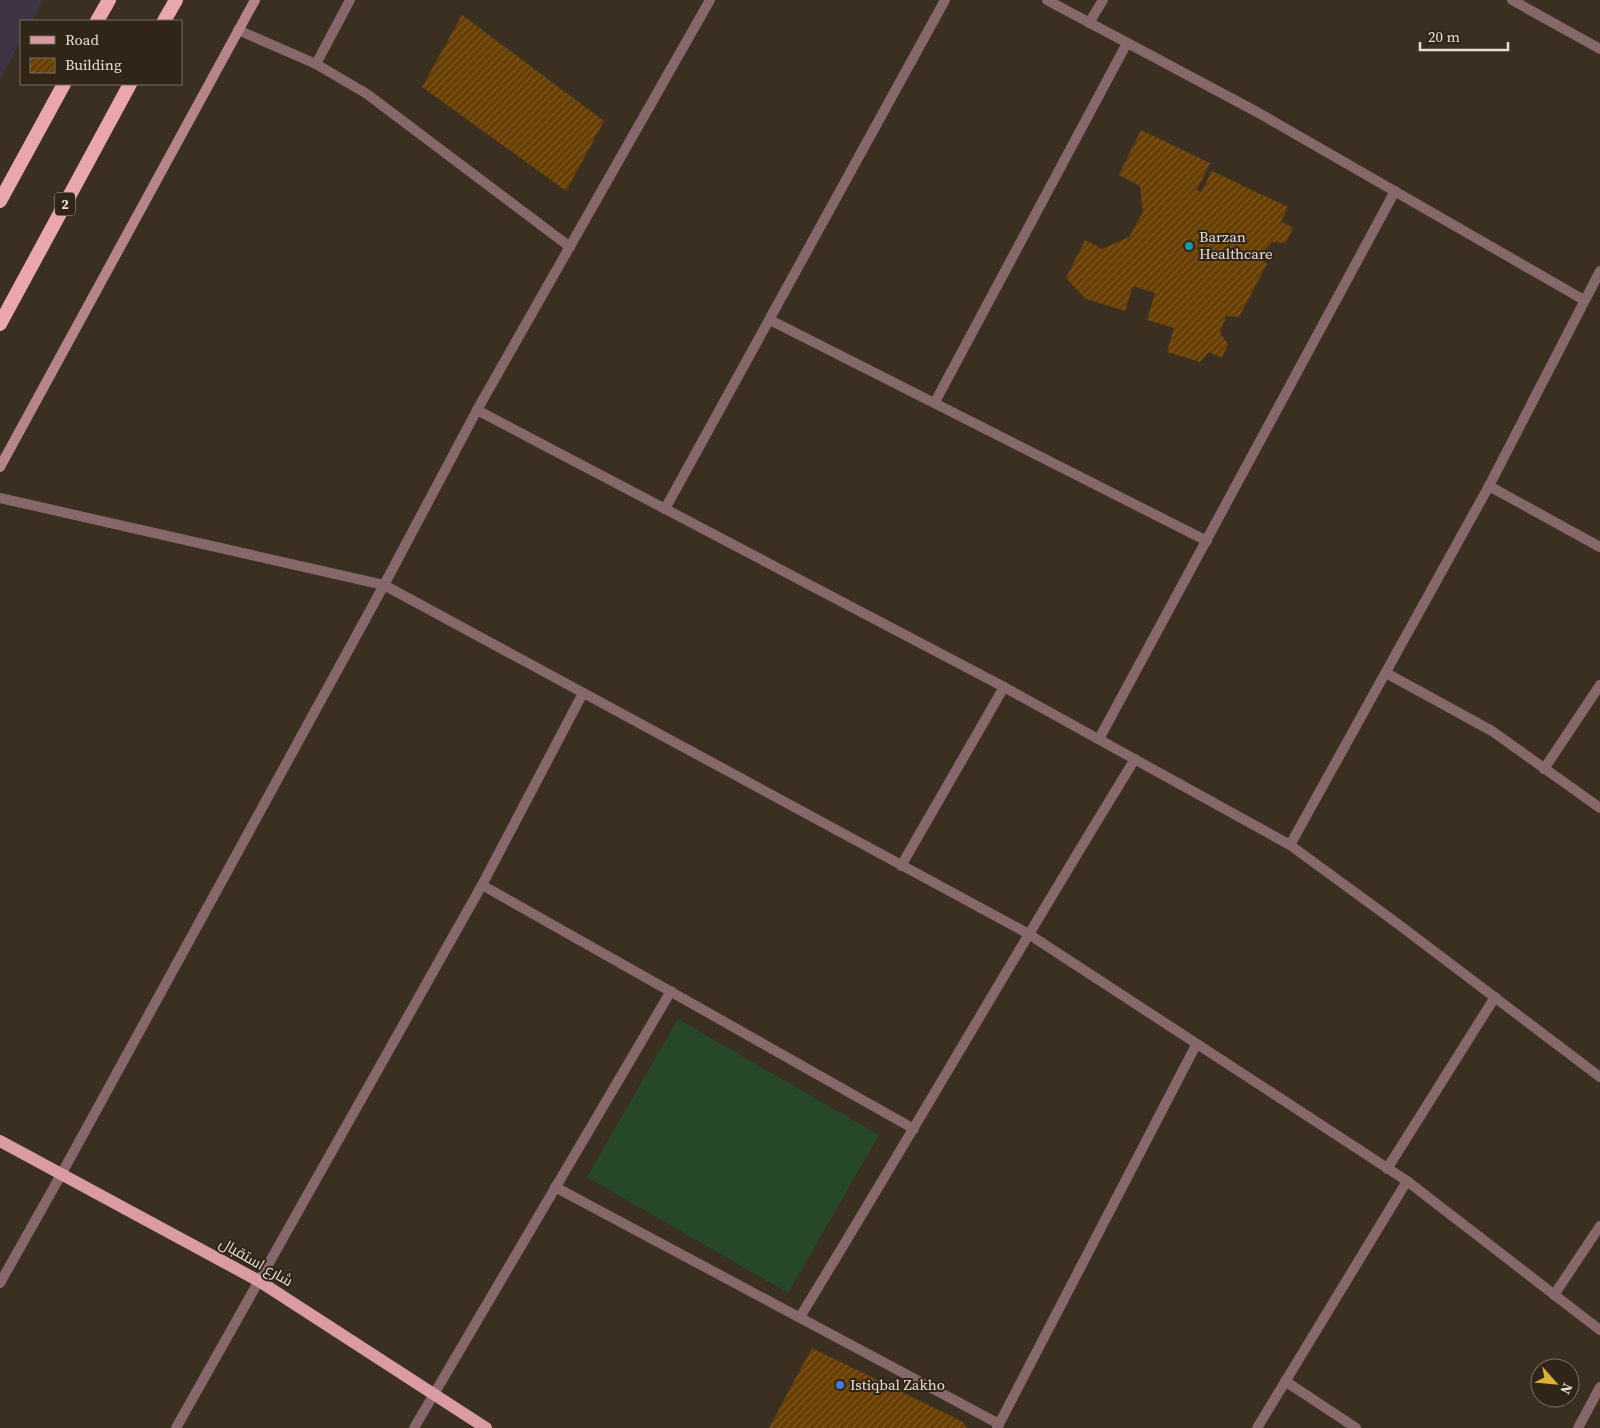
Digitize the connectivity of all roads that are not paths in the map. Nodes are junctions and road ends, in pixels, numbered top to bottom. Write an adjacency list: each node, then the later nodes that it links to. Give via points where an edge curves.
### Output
1 (109, 0): 10 (highway)
2 (176, 0): 11 (highway)
3 (254, 0): 13 (main road)
4 (350, 0): 16 (street)
5 (710, 0): 21 (street)
6 (945, 0): 24 (street)
7 (1047, 0): 12 (street)
8 (1102, 0): 12 (street)
9 (1512, 0): 15 (street)
10 (99, 20)
11 (165, 20)
12 (1089, 23): 14 (street)
13 (238, 30): 16 (street); 28 (main road)
14 (1127, 43): 19 (street); 26 (street)
15 (1600, 48)
16 (316, 64): 21 (street, via 367,94)
17 (63, 85): 20 (highway)
18 (129, 85): 25 (highway, 2)
19 (1395, 191): 23 (street); 32 (street)
20 (0, 200)
21 (570, 247): 27 (street)
22 (1600, 271): 23 (street)
23 (1584, 300): 29 (street)
24 (770, 320): 26 (street); 31 (street)
25 (0, 324)
26 (935, 402): 32 (street)
27 (477, 410): 31 (street); 34 (street)
28 (0, 467)
29 (1489, 486): 33 (street); 35 (street)
30 (0, 498): 34 (street)
31 (665, 509): 37 (street)
32 (1207, 541): 39 (street)
33 (1600, 547)
34 (384, 585): 38 (street); 54 (street)
35 (1386, 673): 41 (street, via 1492,731); 43 (street)
36 (1600, 685): 41 (street)
37 (1004, 687): 39 (street); 44 (street)
38 (583, 693): 44 (street); 45 (street)
39 (1099, 739): 40 (street)
40 (1135, 759): 43 (street); 46 (street)
41 (1544, 768): 42 (street)
42 (1600, 808)
43 (1290, 845): 48 (street)
44 (901, 866): 46 (street)
45 (482, 885): 47 (street); 58 (street)
46 (1027, 933): 49 (street); 51 (street)
47 (670, 992): 51 (street); 56 (street)
48 (1495, 997): 50 (street); 53 (street)
49 (1196, 1045): 53 (street); 66 (street)
50 (1600, 1077)
51 (914, 1129): 61 (street)
52 (0, 1141): 54 (main road, شارع استقبال)
53 (1387, 1169): 55 (street)
54 (62, 1173): 58 (main road, شارع استقبال); 59 (street)
55 (1407, 1181): 60 (street); 63 (street)
56 (555, 1187): 61 (street); 65 (street)
57 (1600, 1226): 60 (street)
58 (259, 1281): 65 (main road, شارع استقبال); 67 (street)
59 (0, 1283)
60 (1554, 1296): 62 (street)
61 (800, 1317): 66 (street)
62 (1600, 1330)
63 (1285, 1381): 70 (street); 71 (street)
64 (1600, 1387): 72 (street)
65 (434, 1394): 68 (street); 69 (main road, شارع استقبال)
66 (998, 1426)
67 (176, 1428)
68 (414, 1428)
69 (486, 1428)
70 (1257, 1428)
71 (1356, 1428)
72 (1578, 1428)

